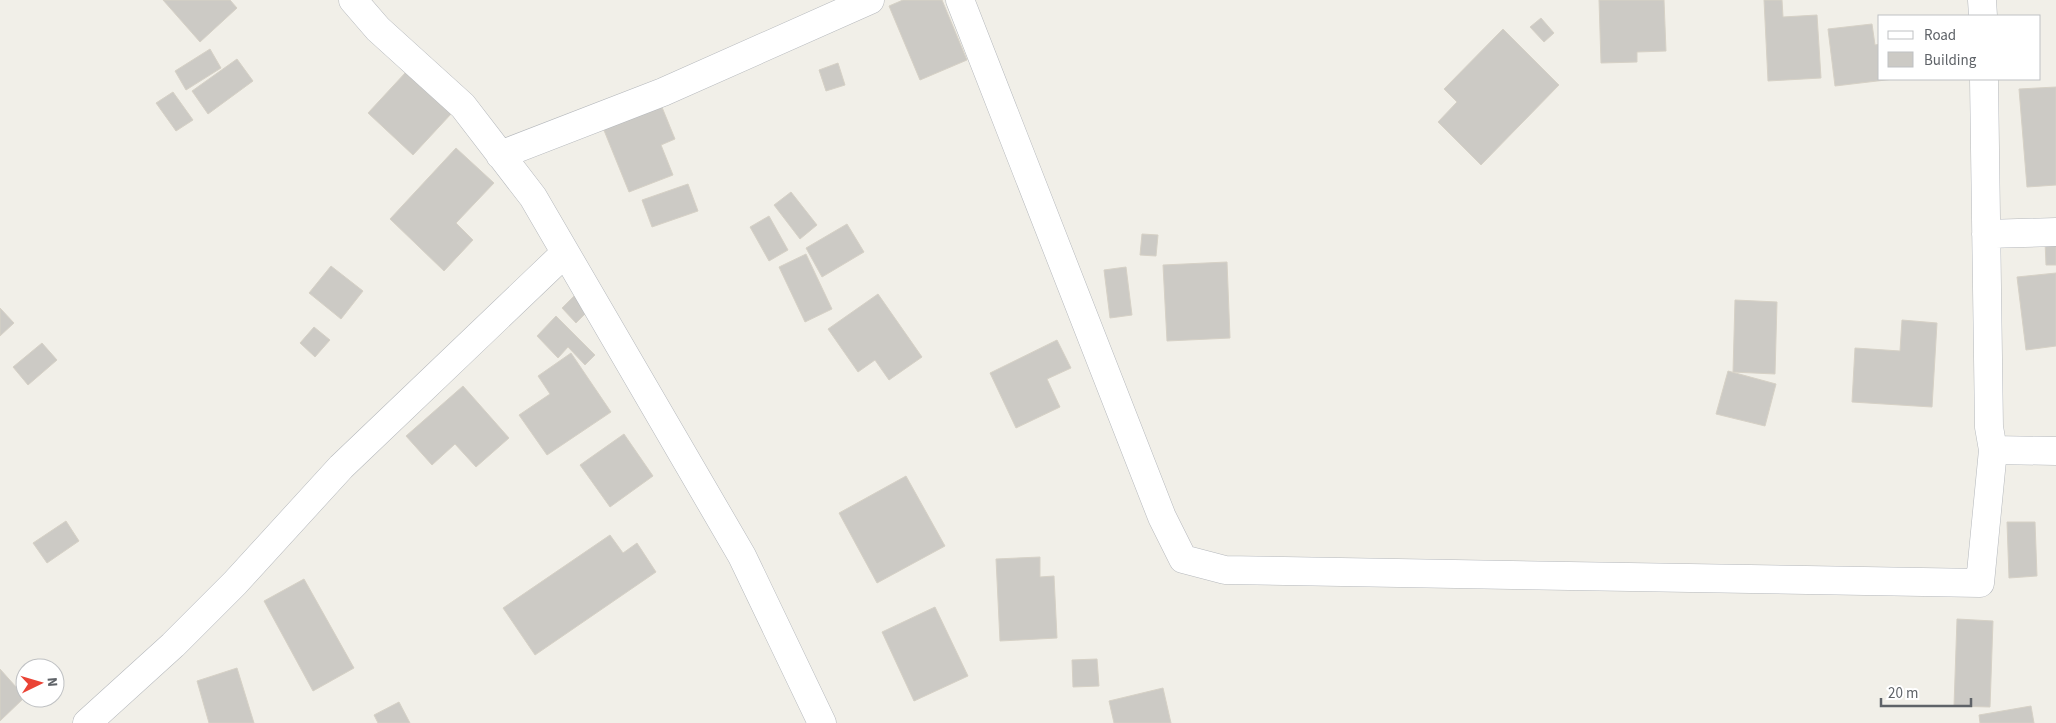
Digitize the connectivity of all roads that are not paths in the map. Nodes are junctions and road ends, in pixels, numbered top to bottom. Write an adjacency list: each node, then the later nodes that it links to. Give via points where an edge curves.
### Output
1 (352, 0): 7 (street, via 378,29 462,106)
2 (870, 0): 7 (street, via 663,92)
3 (960, 0): 11 (street, via 1162,517 1183,559 1225,570 1980,583)
4 (1982, 0): 5 (street)
5 (1983, 15)
6 (1984, 80): 9 (street)
7 (500, 155): 10 (street, via 533,197)
8 (2056, 232): 9 (street)
9 (1986, 234): 11 (street, via 1989,427)
10 (565, 253): 13 (street, via 342,467 235,583 172,645); 14 (street, via 742,556)
11 (1993, 450): 12 (street)
12 (2056, 451)
13 (87, 723)
14 (822, 723)

